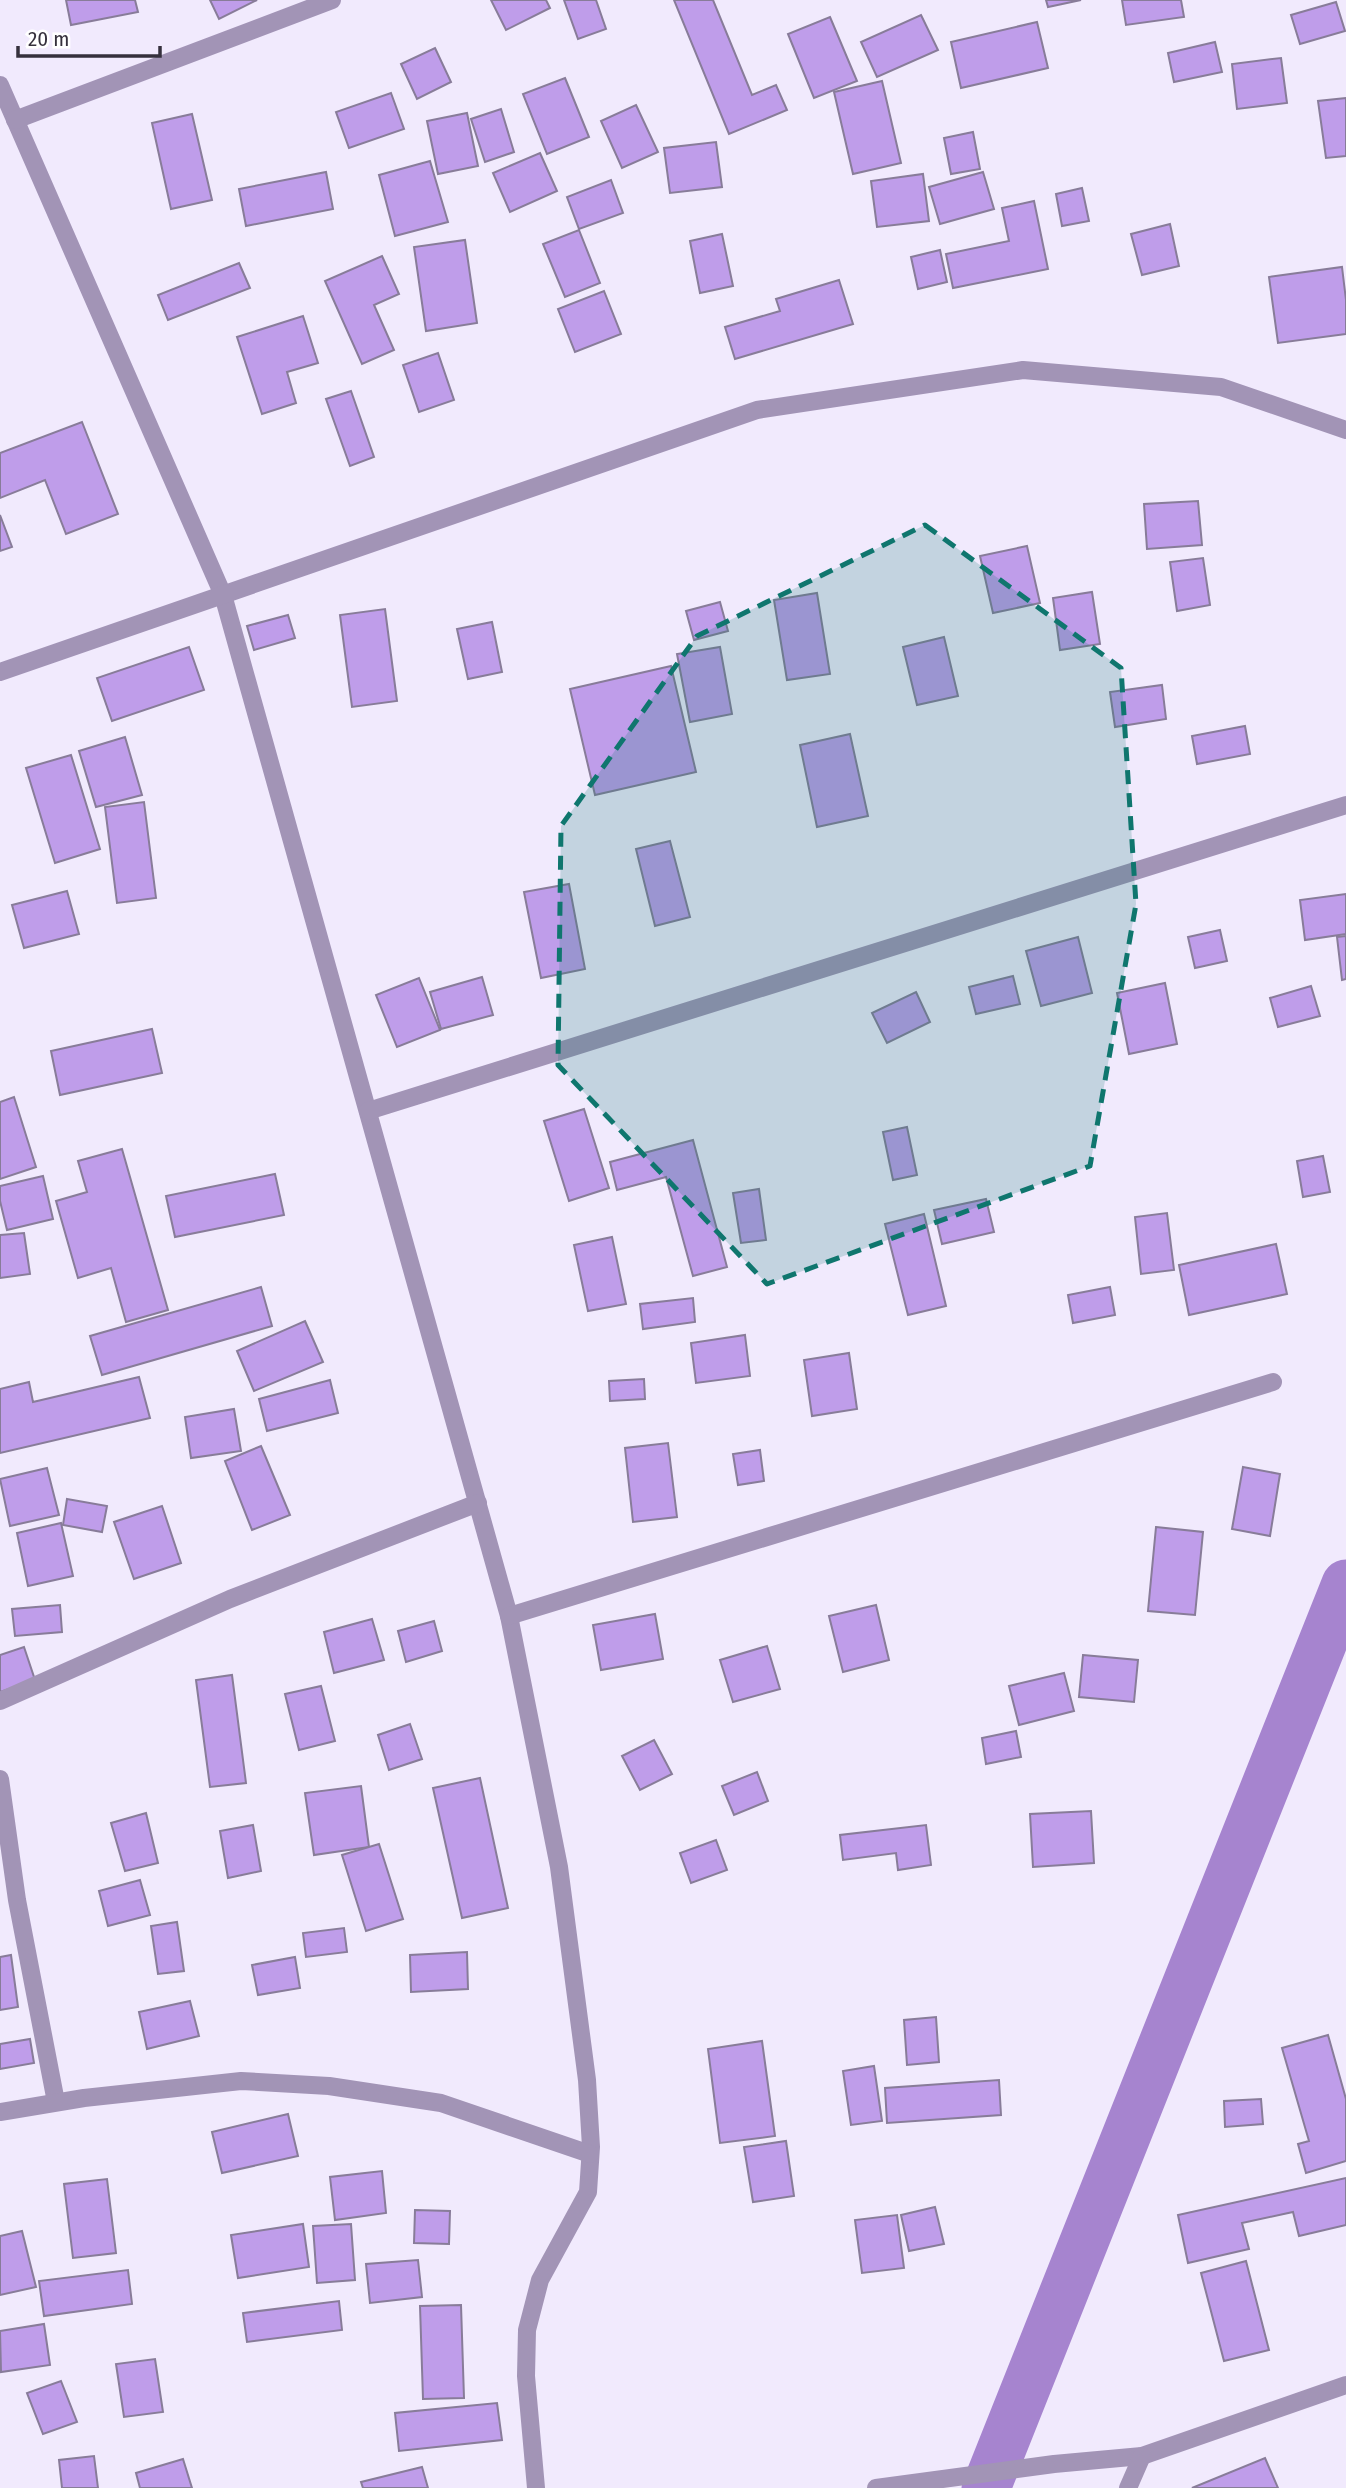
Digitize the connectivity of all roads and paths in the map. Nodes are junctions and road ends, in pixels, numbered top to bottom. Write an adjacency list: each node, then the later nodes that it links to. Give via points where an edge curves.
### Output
1 (332, 0): 3 (street)
2 (0, 85): 3 (street)
3 (15, 120): 5 (street)
4 (1346, 430): 5 (street, via 1221,387 1009,372 757,410)
5 (223, 595): 6 (street); 8 (street)
6 (0, 672)
7 (1346, 805): 8 (street)
8 (368, 1111): 10 (street)
9 (1273, 1382): 11 (street)
10 (478, 1503): 11 (street); 12 (street, via 230,1600)
11 (509, 1616): 16 (street, via 559,1867 587,2080)
12 (0, 1701)
13 (0, 1779): 14 (street, via 17,1900)
14 (56, 2102): 15 (street); 16 (street, via 241,2081 329,2086 441,2103)
15 (0, 2112)
16 (590, 2154): 19 (street, via 588,2192 540,2280 527,2330 526,2376)
17 (1346, 2385): 18 (street)
18 (1142, 2456): 20 (street); 21 (street)
19 (536, 2488)
20 (876, 2488)
21 (1128, 2488)

